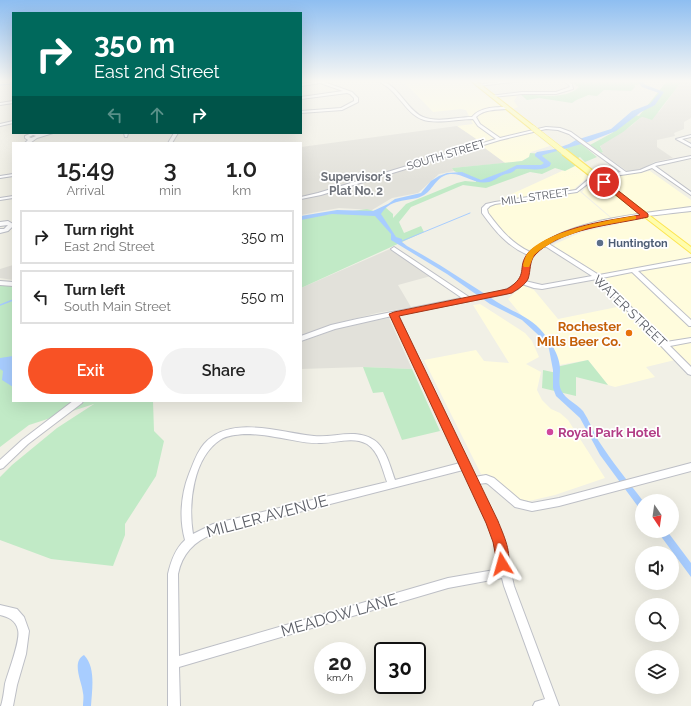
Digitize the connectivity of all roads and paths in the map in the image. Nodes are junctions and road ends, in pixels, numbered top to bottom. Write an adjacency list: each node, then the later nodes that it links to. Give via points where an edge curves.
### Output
1 (416, 114): 4 (street, via 433,120)
2 (475, 114): 4 (street)
3 (514, 114): 22 (main road, bridge)
4 (474, 118): 9 (street, via 479,125)
5 (12, 122): 6 (street)
6 (0, 126)
7 (48, 134): 10 (street)
8 (691, 136): 11 (street, via 678,139)
9 (499, 139): 14 (street, SOUTH STREET, via 549,128 564,130); 19 (street, SOUTH STREET)
10 (28, 142)
11 (691, 146)
12 (691, 157): 13 (street)
13 (652, 166): 14 (street); 17 (street)
14 (625, 173): 28 (street, MILL STREET, via 593,178 577,191 495,203 484,208 485,213 507,241)
15 (12, 174): 16 (street)
16 (0, 177)
17 (691, 194)
18 (12, 197): 20 (street)
19 (302, 198)
20 (0, 199)
21 (691, 208): 22 (street)
22 (646, 216): 25 (street, via 586,227); 27 (main road)
23 (0, 224): 24 (street, via 11,225)
24 (0, 231)
25 (544, 244): 28 (street); 31 (street, WATER STREET)
26 (394, 249): 35 (street)
27 (691, 252)
28 (530, 254): 32 (street)
29 (691, 260): 30 (street)
30 (634, 271): 31 (street); 37 (street)
31 (598, 278): 32 (street, via 542,287); 40 (street, WATER STREET)
32 (522, 282): 35 (street, via 506,292)
33 (0, 283): 34 (street)
34 (12, 284)
35 (469, 300): 36 (street)
36 (394, 314): 38 (street, via 341,325); 44 (street)
37 (691, 324)
38 (302, 339)
39 (691, 340): 40 (street)
40 (665, 345): 41 (street, WATER STREET)
41 (691, 372)
42 (78, 402): 43 (street, via 25,442)
43 (0, 465)
44 (465, 466): 46 (street); 47 (street, MILLER AVENUE)
45 (691, 466): 46 (street, via 549,505 532,507 518,504 491,481)
46 (472, 481): 49 (street, via 497,533)
47 (392, 484): 48 (street, MILLER AVENUE, via 205,531); 48 (street, via 378,450 370,442 359,438 316,440 246,430 228,432 207,445 188,487)
48 (190, 540): 51 (street, MILLER AVENUE, via 178,557 173,574)
49 (505, 573): 51 (street, MEADOW LANE, via 448,583); 52 (street)
50 (0, 610): 53 (street, via 13,613 24,631)
51 (174, 663): 54 (street, MILLER AVENUE)
52 (552, 705): 55 (street)
53 (7, 706)
54 (174, 706)
55 (539, 706)

